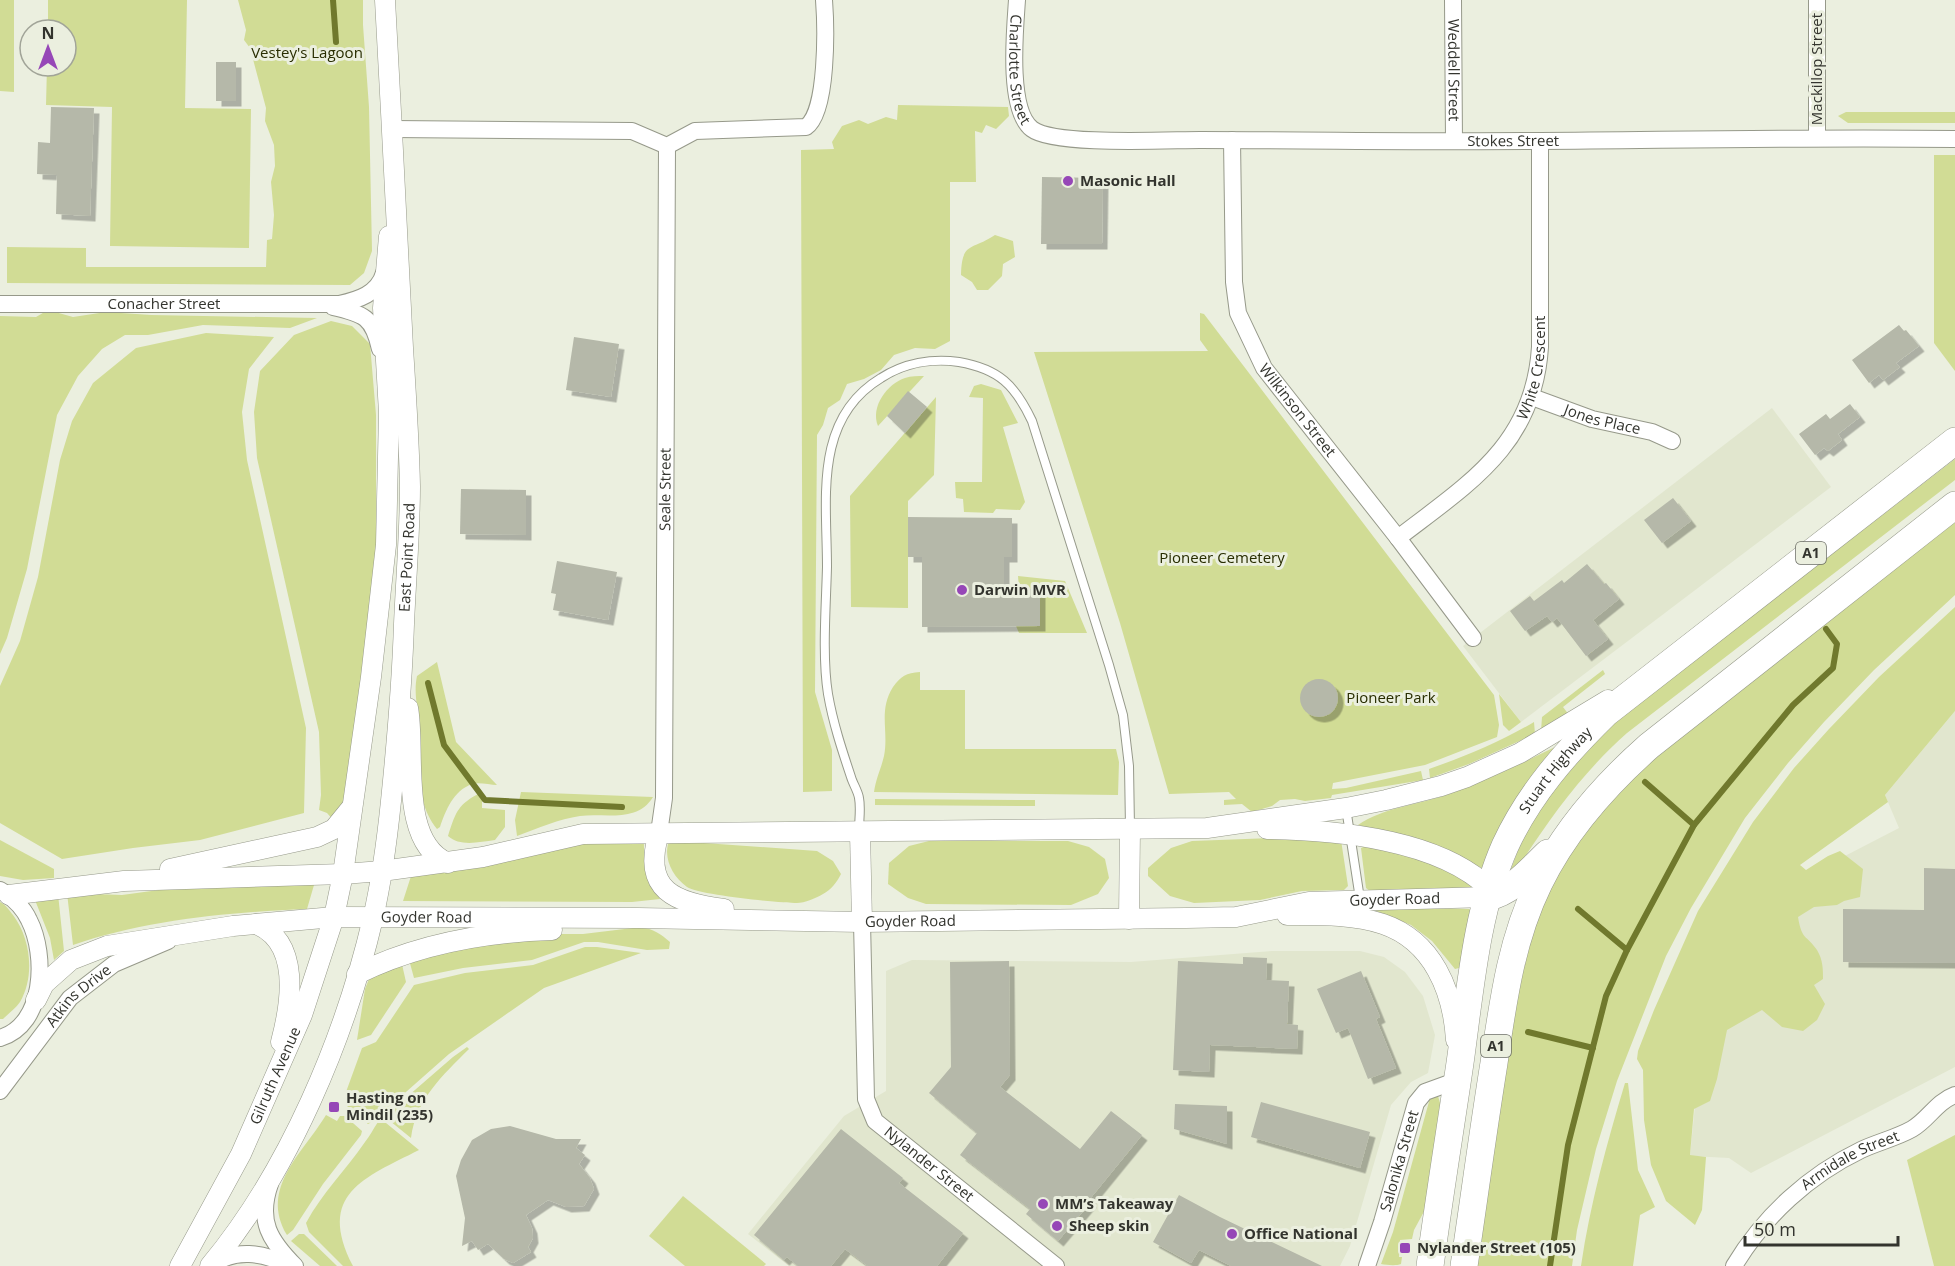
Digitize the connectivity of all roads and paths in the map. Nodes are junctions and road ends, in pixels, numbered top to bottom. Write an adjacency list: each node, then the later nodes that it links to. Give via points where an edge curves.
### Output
1 (385, 0): 6 (street, East Point Road)
2 (824, 0): 13 (street, via 822,90 810,124 798,129 695,131)
3 (1017, 0): 8 (street, Charlotte Street, via 1014,50 1022,114 1030,128 1046,136)
4 (1453, 0): 11 (street, Weddell Street)
5 (1817, 0): 7 (street, Mackillop Street)
6 (392, 129): 13 (street, via 632,131); 14 (street, East Point Road)
7 (1817, 137): 9 (street, Stokes Street); 12 (street, Stokes Street)
8 (1074, 139): 10 (street, Stokes Street)
9 (1955, 139)
10 (1232, 140): 11 (street, Stokes Street); 23 (street, Wilkinson Street, via 1238,313 1264,368)
11 (1454, 141): 12 (street, Stokes Street)
12 (1540, 141): 19 (street, White Crescent, via 1540,347)
13 (667, 146): 32 (street, Seale Street, via 664,798)
14 (395, 197): 15 (street, East Point Road); 26 (street, East Point Road, via 410,487)
15 (384, 273): 17 (street, Conacher Street, via 377,288 366,296); 18 (street, East Point Road)
16 (0, 304): 17 (street, Conacher Street)
17 (327, 305): 18 (street, Conacher Street, via 355,312 372,324)
18 (387, 381): 27 (street, East Point Road, via 386,545)
19 (1532, 397): 20 (street, Jones Place); 23 (street, White Crescent, via 1501,451 1485,470)
20 (1672, 441)
21 (1955, 441): 25 (highway, Stuart Highway / A1)
22 (1955, 505): 34 (highway, A1, via 1649,746 1622,770)
23 (1398, 538): 24 (street, Wilkinson Street)
24 (1473, 638)
25 (1667, 664): 28 (street, via 1496,765 1433,788); 40 (highway, Stuart Highway / A1, via 1606,712 1536,791 1505,846)
26 (402, 676): 35 (street, via 410,717 411,787 417,822 429,847); 36 (street, East Point Road)
27 (352, 807): 37 (street, East Point Road); 38 (street, via 334,829 316,837)
28 (1346, 808): 29 (street); 33 (lane)
29 (1207, 828): 30 (street); 33 (street)
30 (1130, 829): 31 (street); 31 (lane, via 1129,759 1123,715 1032,421 1014,389 997,374 976,366 934,361 904,366 862,390 838,423 830,452 828,691 859,797); 46 (street)
31 (860, 832): 32 (street); 48 (street)
32 (659, 833): 35 (street, via 583,834); 47 (street, via 655,871 666,890 683,902)
33 (1349, 834): 40 (street, via 1439,858 1474,876); 41 (lane)
34 (1566, 836): 40 (highway, via 1511,886); 56 (highway, A1, via 1539,883 1519,935)
35 (448, 863): 36 (street)
36 (382, 871): 37 (street); 44 (street, East Point Road)
37 (343, 874): 38 (street); 42 (street, Gilruth Avenue)
38 (124, 881): 39 (street)
39 (4, 892): 52 (street, via 25,913 34,930 40,965)
40 (1491, 894): 41 (street, Goyder Road); 56 (highway, via 1501,915 1502,942); 57 (highway, Stuart Highway / A1, via 1470,988)
41 (1360, 899): 43 (street, Goyder Road, via 1309,902)
42 (334, 917): 44 (street, Goyder Road); 49 (street, Goyder Road); 60 (street, Gilruth Avenue, via 302,1015)
43 (1236, 917): 46 (street, Goyder Road); 57 (street, via 1348,917 1383,924 1407,936 1433,961 1446,986 1455,1029)
44 (373, 918): 45 (street, Goyder Road); 51 (street)
45 (638, 918): 47 (street, Goyder Road); 51 (street, via 454,942 392,958)
46 (1129, 919): 48 (street, Goyder Road)
47 (828, 922): 48 (street, Goyder Road)
48 (862, 922): 66 (street, Nylander Street, via 866,1099 874,1121)
49 (255, 924): 50 (street, Goyder Road); 60 (street, via 269,930 280,944 289,982 286,1020)
50 (185, 933): 52 (street, Goyder Road, via 115,944 71,960 44,984); 58 (street, Atkins Drive, via 114,964 70,998)
51 (357, 974): 61 (street, via 326,1063)
52 (36, 1000): 53 (street)
53 (19, 1027): 54 (street); 55 (street)
54 (0, 1038)
55 (0, 1050)
56 (1494, 1064): 69 (highway, A1)
57 (1458, 1080): 67 (street, Salonika Street, via 1425,1092 1416,1103); 68 (highway, Stuart Highway / A1)
58 (0, 1091)
59 (1955, 1095): 70 (street, Armidale Street, via 1942,1101 1912,1129 1859,1151 1804,1186 1768,1221)
60 (257, 1119): 62 (street, Gilruth Avenue)
61 (277, 1167): 63 (street, via 240,1228); 65 (street, via 266,1199 265,1218 275,1244)
62 (180, 1266)
63 (210, 1266): 64 (street, via 250,1253)
64 (288, 1266)
65 (295, 1266)
66 (1056, 1266)
67 (1367, 1266)
68 (1430, 1266)
69 (1464, 1266)
70 (1734, 1266)

